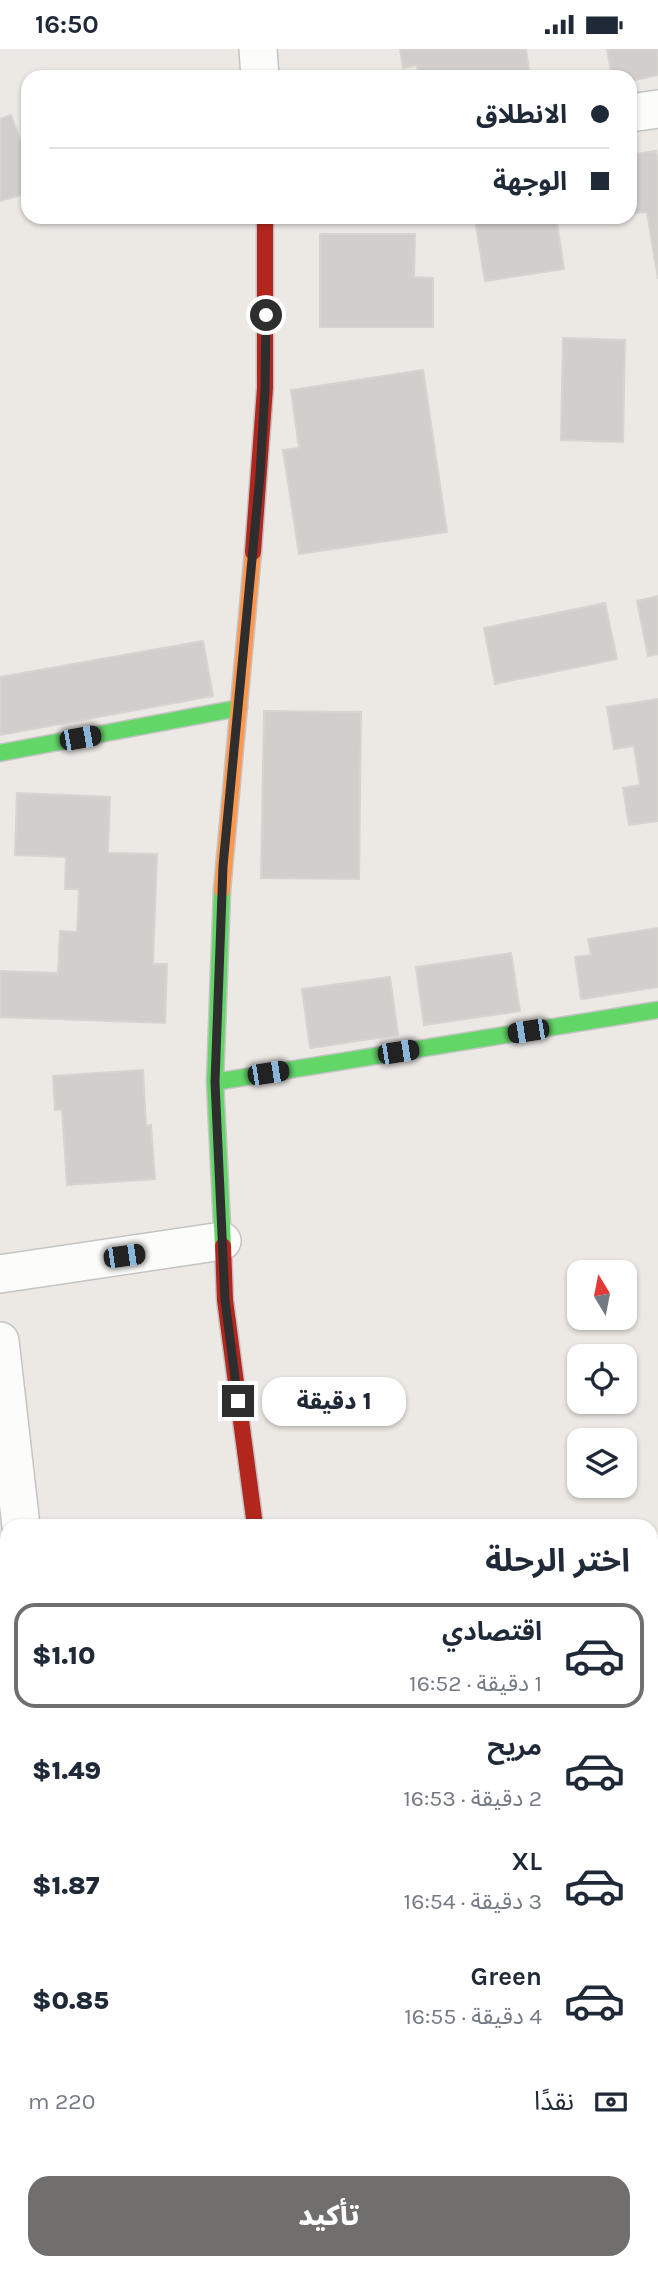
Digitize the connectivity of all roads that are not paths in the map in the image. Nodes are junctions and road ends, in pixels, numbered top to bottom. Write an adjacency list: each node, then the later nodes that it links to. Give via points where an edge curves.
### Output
1 (258, 49): 2 (street)
2 (260, 70)
3 (658, 109): 4 (street)
4 (637, 112)
5 (265, 224): 6 (street, via 265,389)
6 (239, 708): 7 (street); 9 (street, via 223,866)
7 (0, 753)
8 (658, 1010): 9 (street)
9 (215, 1082): 10 (street)
10 (222, 1241): 11 (street); 14 (street, via 225,1300)
11 (0, 1274)
12 (0, 1341): 13 (street)
13 (20, 1519)
14 (254, 1519)

